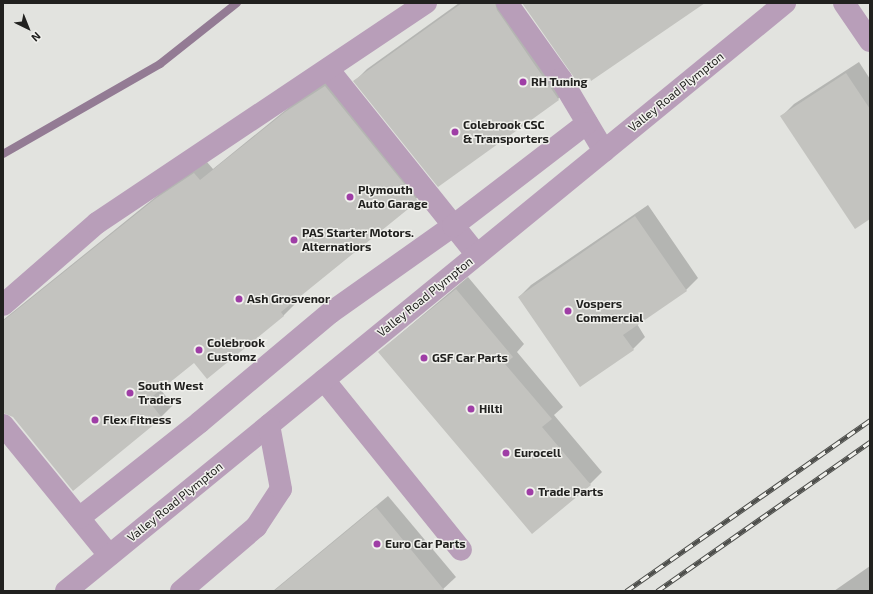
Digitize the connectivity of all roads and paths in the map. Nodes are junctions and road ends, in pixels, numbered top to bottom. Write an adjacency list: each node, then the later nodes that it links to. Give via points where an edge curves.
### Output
1 (426, 3): 6 (street)
2 (507, 3): 7 (street, via 561,80)
3 (785, 3): 8 (street, Valley Road Plympton)
4 (844, 3): 5 (street)
5 (870, 41)
6 (328, 69): 9 (street); 11 (street, via 97,223)
7 (587, 123): 8 (street); 9 (street)
8 (604, 151): 10 (street, Valley Road Plympton)
9 (453, 226): 10 (street); 15 (street, via 330,313 200,422)
10 (477, 255): 12 (street, Valley Road Plympton)
11 (3, 305)
12 (324, 380): 14 (street, Valley Road Plympton); 16 (street)
13 (3, 425): 15 (street)
14 (269, 425): 17 (street, Valley Road Plympton); 19 (street, via 282,489 256,527)
15 (79, 518): 17 (street)
16 (461, 550)
17 (109, 555): 18 (street, Valley Road Plympton)
18 (66, 591)
19 (181, 591)

